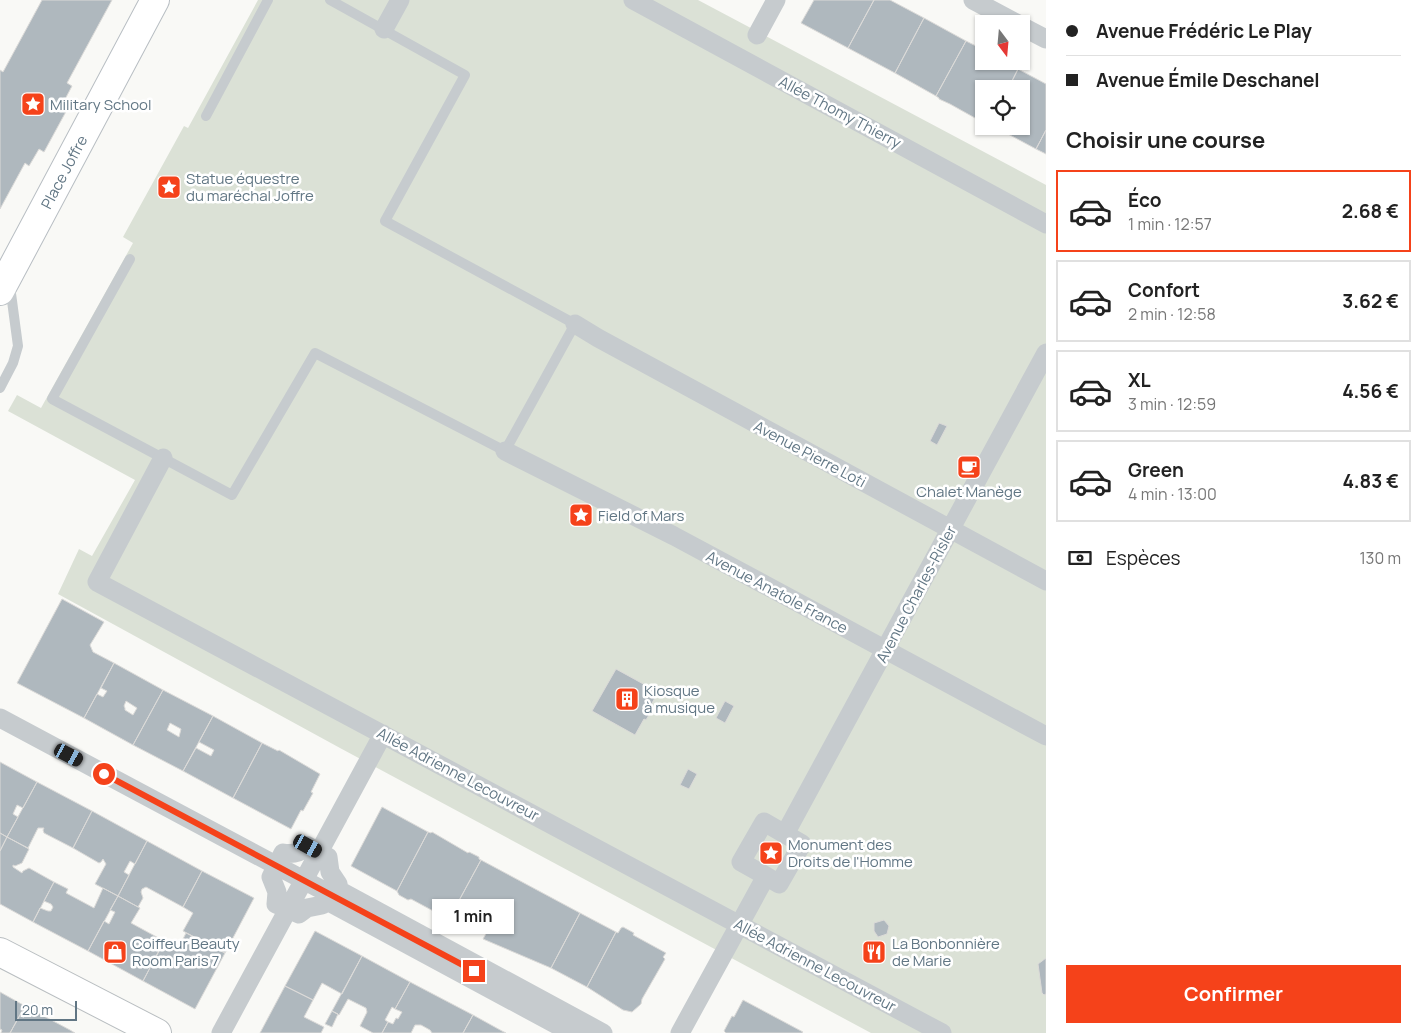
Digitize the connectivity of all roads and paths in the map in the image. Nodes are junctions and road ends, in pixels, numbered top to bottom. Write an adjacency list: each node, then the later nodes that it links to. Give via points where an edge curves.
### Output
1 (155, 0): 16 (main road, Place Joffre)
2 (268, 0): 13 (lane)
3 (330, 0): 9 (lane)
4 (400, 0): 9 (street)
5 (633, 0): 14 (street, Allée Thomy Thierry)
6 (776, 0): 11 (street)
7 (973, 0): 8 (street)
8 (1001, 15)
9 (384, 29): 17 (lane, via 465,75 384,221)
10 (1030, 31): 12 (street)
11 (757, 35)
12 (1046, 39)
13 (206, 116)
14 (1046, 224)
15 (130, 259): 21 (lane, via 52,399)
16 (4, 283): 19 (lane, via 18,346)
17 (575, 324): 20 (lane); 22 (street, Avenue Pierre Loti)
18 (1046, 353): 22 (street, Avenue Charles-Risler)
19 (0, 388)
20 (505, 451): 21 (lane, via 315,353 232,495); 24 (street, Avenue Anatole France, via 674,536)
21 (163, 458): 26 (street, Allée Adrienne Lecouvreur, via 97,582)
22 (950, 530): 23 (street, Avenue Pierre Loti); 24 (street, Avenue Charles-Risler)
23 (1046, 581)
24 (885, 650): 27 (street, Avenue Anatole France); 28 (street, Avenue Charles-Risler)
25 (0, 718): 30 (street)
26 (383, 734): 29 (street); 34 (street, Allée Adrienne Lecouvreur)
27 (1046, 736)
28 (785, 834): 31 (street, via 802,844 779,884); 31 (street, via 764,822 741,862)
29 (319, 852): 30 (street, via 308,846 295,853 283,853); 32 (street); 40 (street, via 328,857 330,872 338,884 335,888)
30 (277, 866): 32 (street); 33 (street, via 271,877 277,892 276,904)
31 (766, 876): 34 (street)
32 (304, 880): 33 (street); 39 (street)
33 (288, 909): 37 (street); 38 (street, via 299,914 307,908 322,905 325,900)
34 (740, 925): 41 (street); 42 (street, Allée Adrienne Lecouvreur)
35 (0, 952): 36 (main road)
36 (157, 1033)
37 (221, 1033)
38 (572, 1033)
39 (591, 1033)
40 (603, 1033)
41 (680, 1033)
42 (942, 1033)

